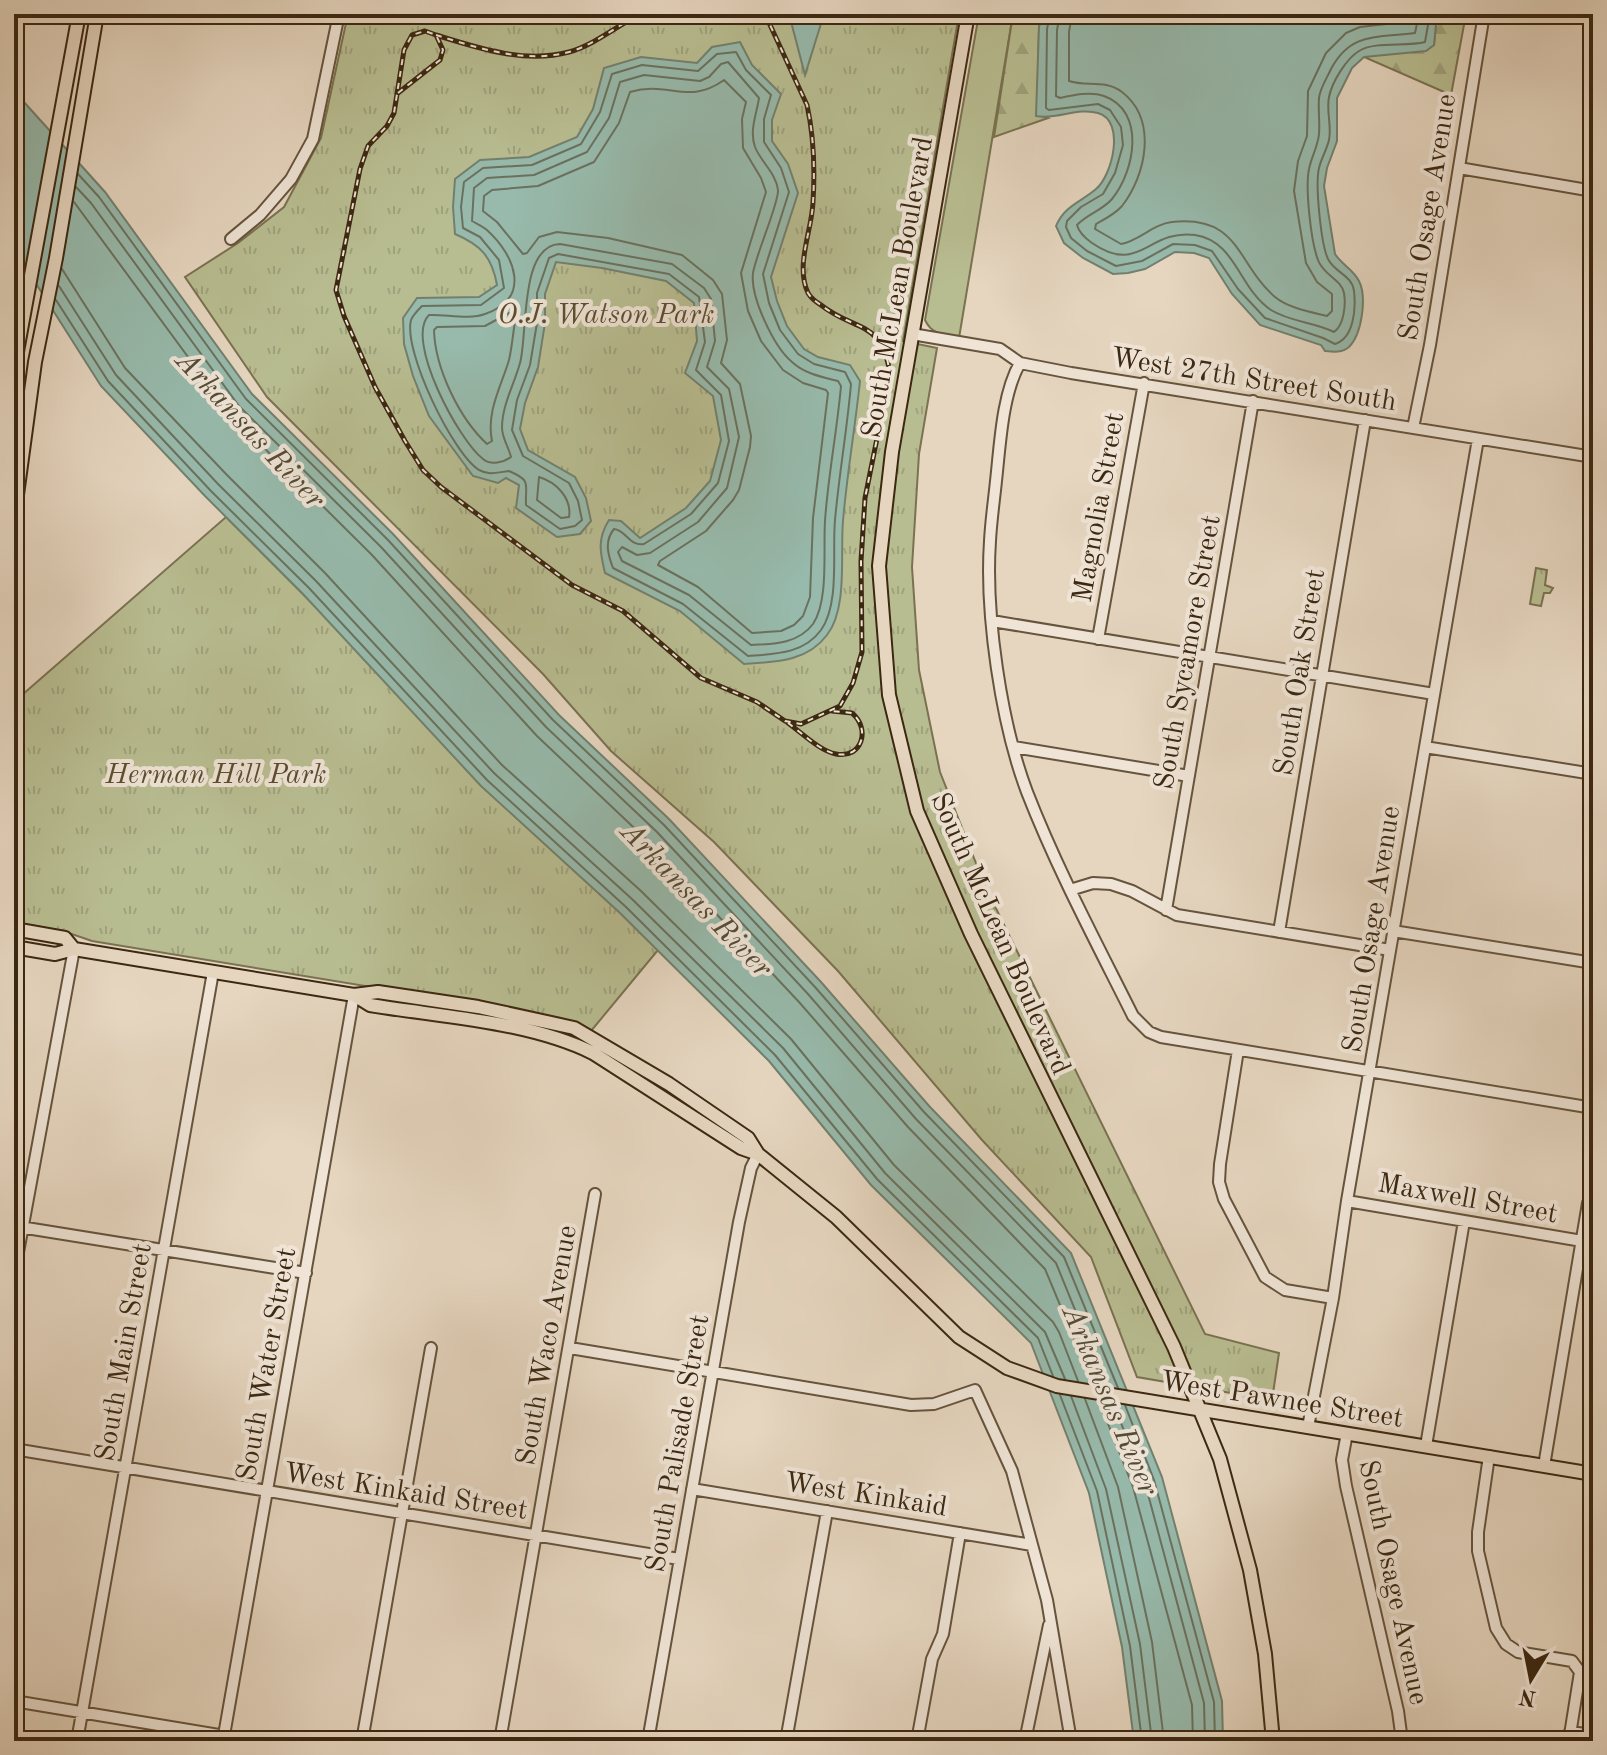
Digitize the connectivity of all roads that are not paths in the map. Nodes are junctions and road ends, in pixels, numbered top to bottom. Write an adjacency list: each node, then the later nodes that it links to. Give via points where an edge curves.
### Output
1 (79, 14): 11 (main road)
2 (97, 14): 19 (main road)
3 (326, 14): 6 (street)
4 (968, 14): 10 (main road, South McLean Boulevard)
5 (1484, 14): 7 (street, South Osage Avenue)
6 (339, 15): 9 (street, via 313,139 291,179)
7 (1459, 168): 8 (street); 16 (street, South Osage Avenue)
8 (1593, 191)
9 (231, 239)
10 (912, 334): 12 (street, West 27th Street South, via 1000,349); 58 (main road, South McLean Boulevard, via 879,566 889,695 917,811)
11 (15, 361)
12 (1020, 363): 13 (street, West 27th Street South); 21 (street, via 1000,447 991,530)
13 (1144, 383): 14 (street, West 27th Street South); 22 (street, Magnolia Street)
14 (1253, 401): 15 (street, West 27th Street South); 23 (street, South Sycamore Street)
15 (1365, 420): 16 (street, West 27th Street South); 24 (street, South Oak Street)
16 (1413, 428): 17 (street, West 27th Street South)
17 (1478, 439): 18 (street, West 27th Street South); 25 (street, South Osage Avenue)
18 (1593, 457)
19 (17, 478): 20 (main road)
20 (14, 517)
21 (992, 621): 22 (street); 26 (street)
22 (1098, 639): 23 (street)
23 (1209, 657): 24 (street); 29 (street, South Sycamore Street)
24 (1322, 676): 25 (street); 34 (street, South Oak Street)
25 (1434, 694): 27 (street, South Osage Avenue)
26 (1014, 747): 29 (street); 30 (street, via 1026,789)
27 (1425, 747): 28 (street); 33 (street, South Osage Avenue)
28 (1593, 774)
29 (1189, 776): 31 (street, South Sycamore Street)
30 (1070, 890): 31 (street, via 1111,884); 41 (street, via 1133,1016 1149,1032)
31 (1166, 910): 34 (street)
32 (14, 929): 36 (main road, via 65,938)
33 (1393, 931): 37 (street, South Osage Avenue); 38 (street)
34 (1279, 932): 37 (street)
35 (14, 947): 36 (main road, via 55,954)
36 (74, 949): 39 (main road, West Pawnee Street); 49 (street)
37 (1390, 950): 42 (street, South Osage Avenue)
38 (1593, 963)
39 (213, 972): 40 (main road, West Pawnee Street); 51 (street, South Main Street)
40 (354, 995): 44 (main road, West Pawnee Street, via 378,992 574,1028 748,1138); 52 (street, South Water Street)
41 (1238, 1050): 42 (street); 54 (street, via 1220,1164 1224,1199 1265,1277 1285,1290)
42 (1371, 1072): 43 (street); 47 (street, South Osage Avenue)
43 (1593, 1108)
44 (758, 1154): 57 (street, South Palisade Street, via 739,1222); 58 (main road, West Pawnee Street, via 836,1217 959,1337 1007,1368 1057,1386)
45 (595, 1194): 56 (street, South Waco Avenue)
46 (1593, 1199): 50 (street)
47 (1347, 1201): 48 (street, Maxwell Street); 54 (street, South Osage Avenue)
48 (1464, 1221): 50 (street, Maxwell Street); 61 (street)
49 (18, 1227): 51 (street); 53 (street)
50 (1582, 1241): 64 (street)
51 (164, 1251): 52 (street); 65 (street, South Main Street)
52 (306, 1273): 68 (street, South Water Street)
53 (14, 1274)
54 (1333, 1298): 59 (street, South Osage Avenue)
55 (431, 1348): 70 (street)
56 (570, 1348): 57 (street); 72 (street, South Waco Avenue)
57 (712, 1373): 67 (street, South Palisade Street); 73 (street, via 911,1405 934,1404 975,1390 1012,1471)
58 (1200, 1410): 59 (main road, West Pawnee Street); 90 (main road, South McLean Boulevard, via 1220,1459 1250,1570)
59 (1308, 1427): 60 (main road, West Pawnee Street)
60 (1347, 1433): 61 (main road, West Pawnee Street); 91 (street, South Osage Avenue, via 1342,1460 1346,1486)
61 (1426, 1446): 63 (main road, West Pawnee Street)
62 (14, 1449): 65 (street, West Kinkaid Street)
63 (1489, 1456): 64 (main road, West Pawnee Street); 79 (street, via 1478,1551 1496,1628 1518,1652 1572,1661 1578,1667)
64 (1544, 1466): 66 (main road, West Pawnee Street)
65 (126, 1468): 68 (street, West Kinkaid Street); 77 (street, South Main Street)
66 (1593, 1474)
67 (692, 1489): 69 (street, West Kinkaid); 74 (street, South Palisade Street)
68 (266, 1491): 70 (street, West Kinkaid Street); 80 (street, South Water Street)
69 (827, 1511): 71 (street, West Kinkaid); 86 (street)
70 (402, 1514): 72 (street, West Kinkaid Street); 83 (street)
71 (960, 1533): 73 (street, West Kinkaid); 87 (street)
72 (537, 1536): 74 (street, West Kinkaid Street); 84 (street, South Waco Avenue)
73 (1032, 1545): 75 (street)
74 (679, 1559): 85 (street, South Palisade Street)
75 (1051, 1618): 88 (street); 89 (street)
76 (14, 1701): 77 (street)
77 (82, 1712): 80 (street); 81 (street, South Main Street)
78 (1593, 1735): 79 (street)
79 (1569, 1736)
80 (224, 1738): 82 (street)
81 (77, 1741)
82 (255, 1741)
83 (362, 1741)
84 (500, 1741)
85 (648, 1741)
86 (786, 1741)
87 (917, 1741)
88 (1025, 1741)
89 (1071, 1741)
90 (1273, 1741)
91 (1402, 1741)

